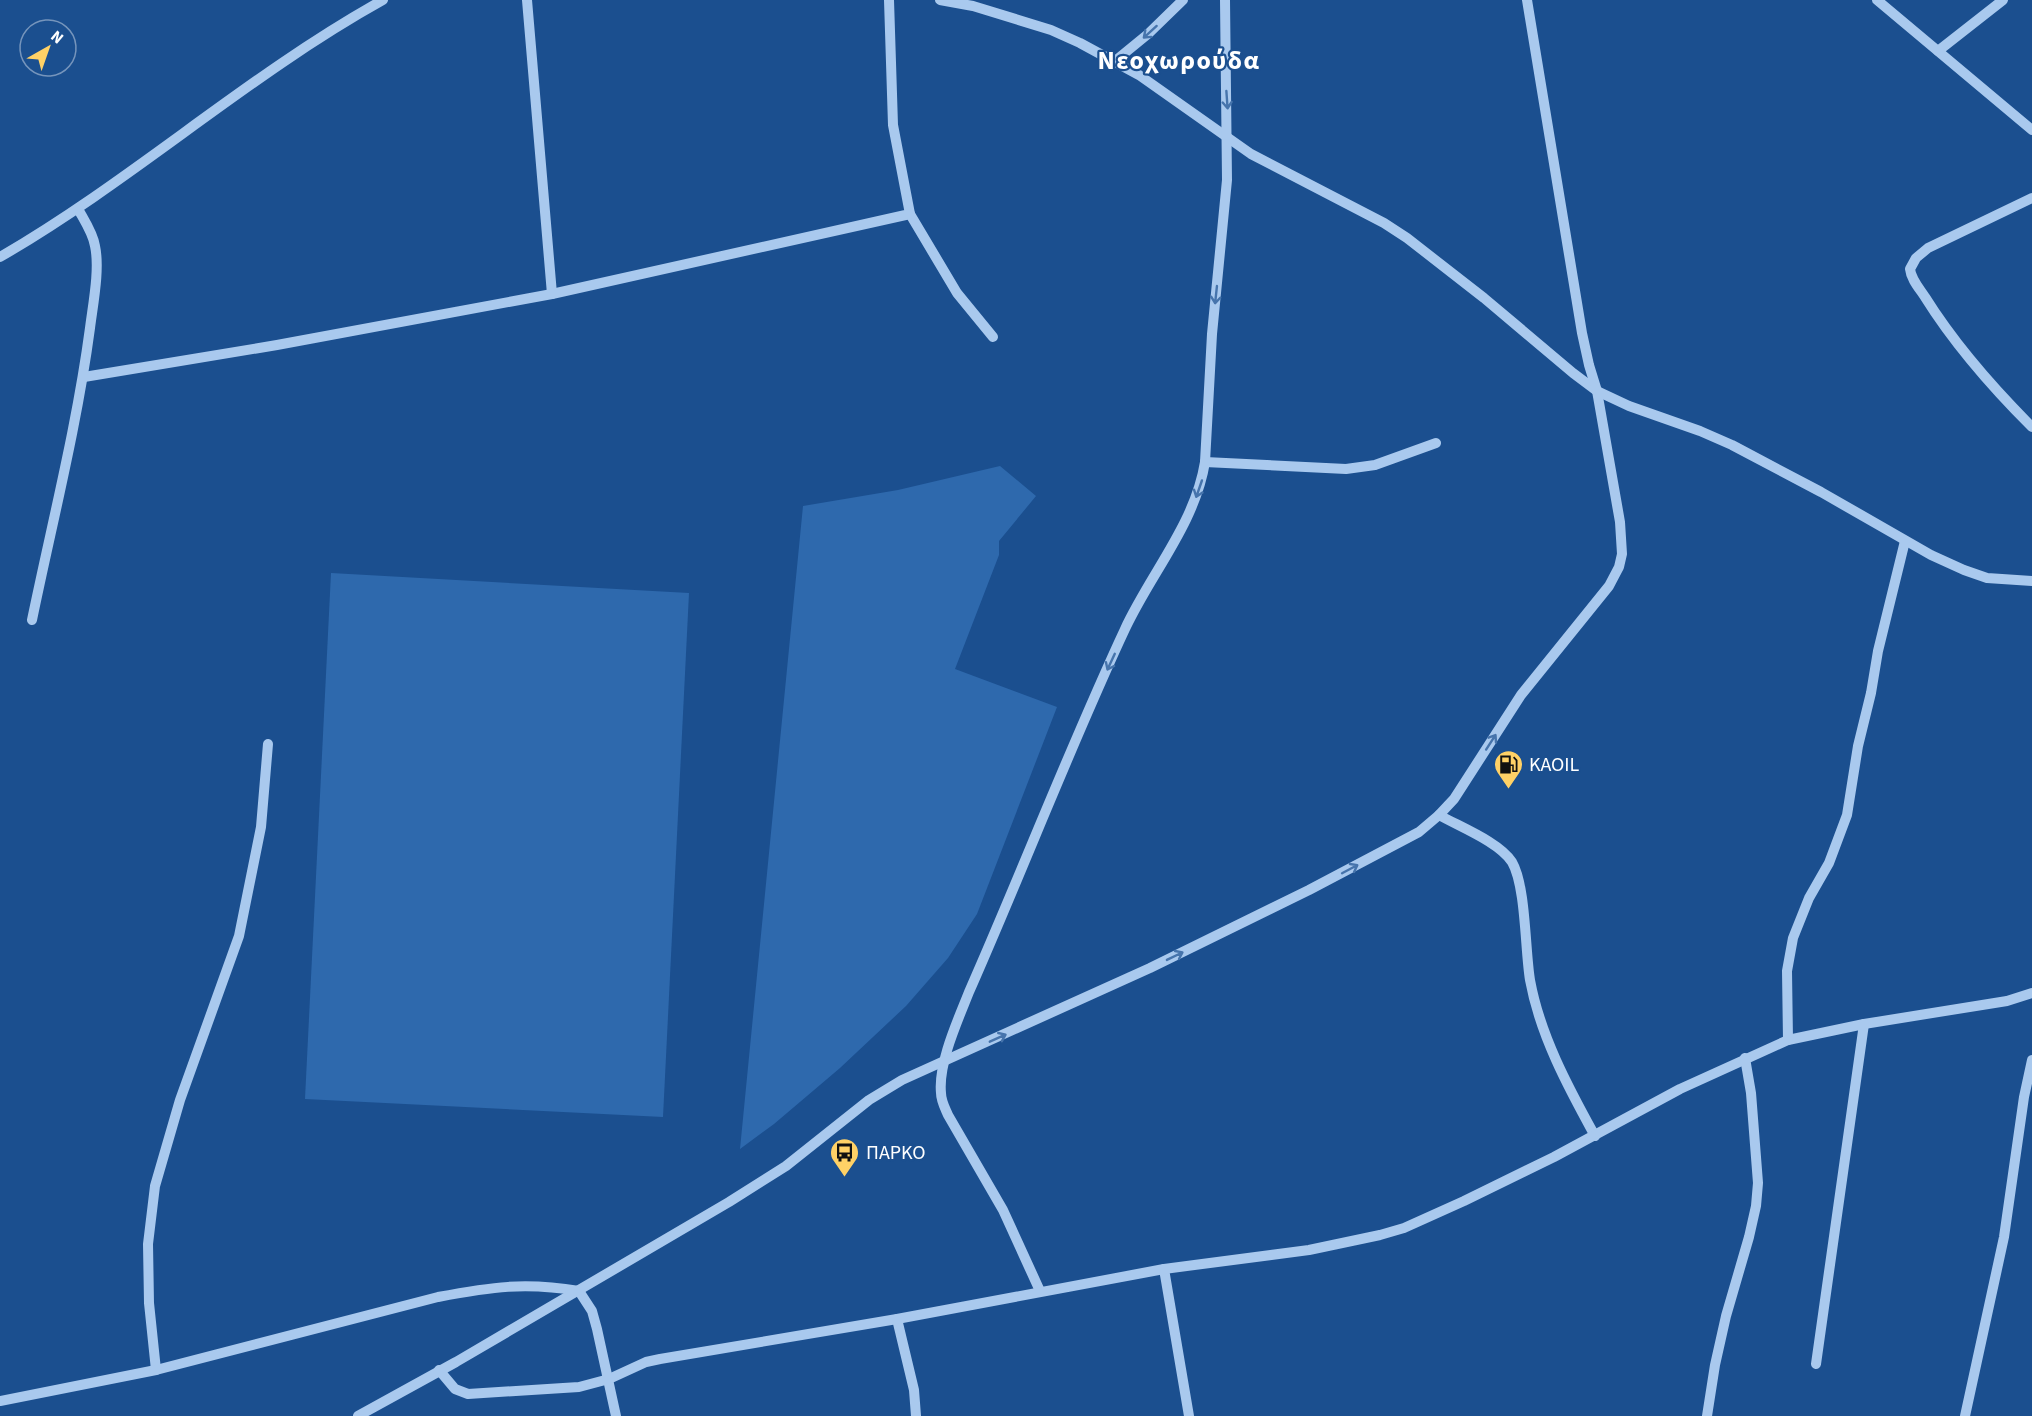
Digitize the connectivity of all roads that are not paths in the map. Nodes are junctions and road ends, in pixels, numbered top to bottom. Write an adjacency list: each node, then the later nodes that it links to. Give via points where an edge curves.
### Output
1 (383, 0): 15 (street, via 215,109)
2 (527, 0): 18 (street)
3 (889, 0): 16 (street, via 893,125)
4 (940, 0): 11 (street, via 1018,18)
5 (1183, 0): 11 (street, one-way to 11)
6 (1226, 0): 13 (street, one-way to 13)
7 (1527, 0): 21 (street, via 1582,333)
8 (1877, 0): 10 (street)
9 (2003, 0): 10 (street)
10 (1938, 51): 12 (street)
11 (1115, 61): 13 (street)
12 (2032, 130)
13 (1228, 139): 21 (street, via 1407,238); 24 (street, one-way to 24)
14 (2032, 198): 22 (street, via 1928,248 1910,268 1944,326)
15 (78, 209): 17 (street); 20 (street, via 96,246)
16 (910, 214): 18 (street); 19 (street, via 957,293)
17 (0, 257)
18 (552, 294): 20 (street)
19 (993, 337)
20 (84, 377): 27 (street)
21 (1597, 390): 25 (street, via 1732,445); 29 (street, one-way to 21, via 1466,782 1521,695 1604,593 1619,567 1620,522)
22 (2032, 427)
23 (1436, 443): 24 (street, via 1375,465 1346,469)
24 (1205, 462): 35 (street, one-way to 35, via 1198,493 1185,523 1126,628 1087,714 969,992)
25 (1905, 541): 26 (street, via 1975,575); 32 (street, via 1878,651 1847,815 1830,863 1809,898 1793,938 1787,971)
26 (2032, 581)
27 (32, 620)
28 (268, 744): 42 (street, via 261,827 238,936 180,1100 155,1186 148,1244)
29 (1439, 815): 35 (street, one-way to 29, via 1250,920 1405,840); 36 (street, via 1498,848 1513,864 1539,1018)
30 (2032, 993): 31 (street)
31 (1864, 1024): 32 (street); 41 (street)
32 (1788, 1040): 33 (street)
33 (1745, 1058): 36 (street); 50 (street, via 1757,1160 1756,1206 1724,1326)
34 (2032, 1060): 51 (street, via 2004,1238)
35 (945, 1062): 38 (street, via 885,1090 786,1166); 39 (street, via 940,1083 948,1115 1002,1210)
36 (1595, 1136): 37 (street, via 1464,1201 1388,1233 1310,1250)
37 (1164, 1269): 39 (street); 49 (street)
38 (579, 1291): 42 (street, via 551,1286 485,1288); 43 (street); 44 (street, via 592,1311)
39 (1040, 1291): 40 (street)
40 (897, 1319): 44 (street, via 660,1359); 48 (street, via 914,1390)
41 (1816, 1364)
42 (156, 1370): 45 (street)
43 (439, 1371): 44 (street, via 455,1389 468,1395 579,1387); 46 (street)
44 (609, 1379): 47 (street)
45 (0, 1401)
46 (358, 1416)
47 (616, 1416)
48 (916, 1416)
49 (1189, 1416)
50 (1707, 1416)
51 (1965, 1416)

